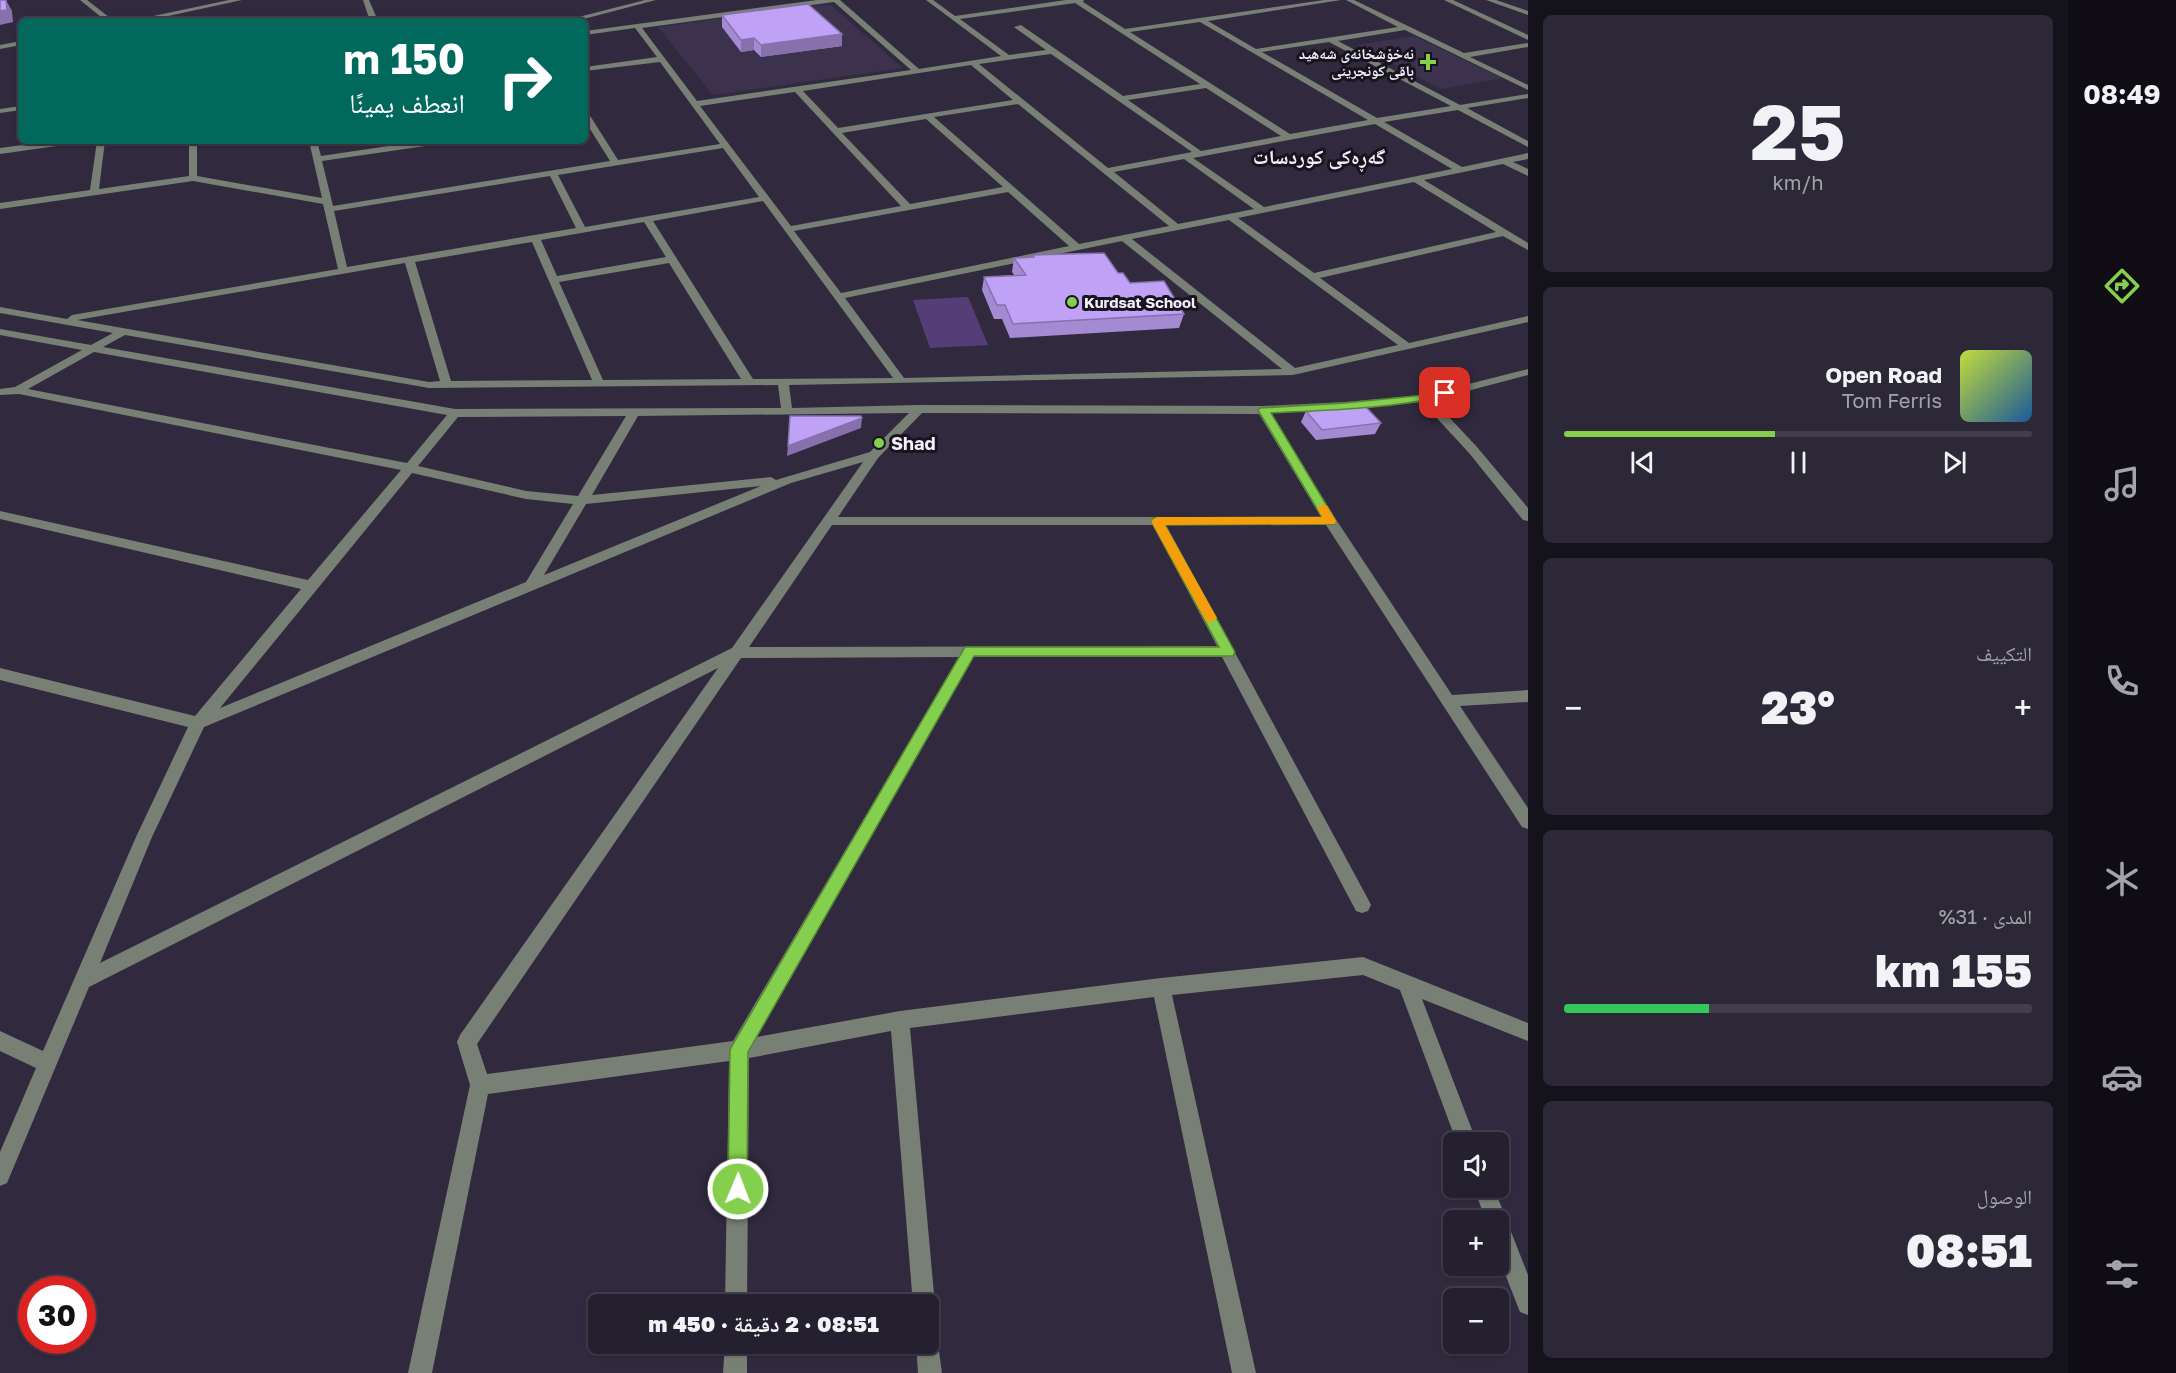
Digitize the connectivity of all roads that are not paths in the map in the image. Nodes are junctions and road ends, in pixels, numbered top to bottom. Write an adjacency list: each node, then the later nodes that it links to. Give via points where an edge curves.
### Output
1 (83, 0): 19 (street)
2 (195, 0): 16 (street)
3 (239, 0): 16 (street)
4 (366, 0): 21 (street)
5 (653, 0): 22 (street)
6 (785, 0): 28 (street)
7 (834, 0): 27 (street); 45 (street)
8 (928, 0): 23 (street)
9 (1081, 0): 15 (street)
10 (1260, 0): 17 (street)
11 (1338, 0): 17 (street)
12 (1349, 0): 30 (street)
13 (1447, 0): 26 (street)
14 (1489, 0): 18 (street)
15 (1077, 1): 23 (street); 31 (street)
16 (206, 7): 20 (street)
17 (1278, 9): 25 (street)
18 (1528, 13)
19 (106, 18)
20 (149, 18)
21 (373, 18)
22 (579, 18)
23 (953, 18): 42 (street)
24 (1528, 19): 26 (street)
25 (1201, 20): 31 (street); 39 (street)
26 (1497, 24): 33 (street)
27 (637, 26): 32 (street); 41 (street)
28 (588, 27)
29 (1018, 27): 38 (street)
30 (1406, 28): 34 (street); 40 (street)
31 (1124, 31): 46 (street)
32 (588, 33)
33 (1528, 38)
34 (1332, 40): 39 (street); 54 (street)
35 (18, 44): 37 (street)
36 (1528, 45): 40 (street)
37 (0, 48)
38 (1053, 51): 42 (street); 50 (street)
39 (1254, 51): 58 (street)
40 (1462, 56): 47 (street)
41 (662, 58): 44 (street); 52 (street)
42 (1008, 58): 43 (street)
43 (973, 63): 45 (street); 51 (street)
44 (588, 69)
45 (917, 71): 48 (street)
46 (1207, 85): 50 (street); 60 (street)
47 (1528, 88)
48 (797, 89): 52 (street); 59 (street)
49 (1528, 96): 54 (street)
50 (1121, 99): 69 (street)
51 (1020, 101): 56 (street); 76 (street)
52 (696, 104): 67 (street)
53 (18, 108): 55 (street)
54 (1458, 108): 58 (street); 66 (street)
55 (0, 111)
56 (928, 116): 59 (street); 81 (street)
57 (588, 120): 74 (street)
58 (1376, 121): 60 (street); 75 (street)
59 (836, 131): 86 (street)
60 (1288, 137): 69 (street)
61 (50, 144): 68 (street)
62 (101, 144): 82 (street)
63 (193, 144): 79 (street)
64 (314, 144): 72 (street)
65 (410, 144): 72 (street)
66 (1528, 144)
67 (727, 145): 74 (street); 83 (street)
68 (0, 151)
69 (1200, 154): 71 (street)
70 (1528, 156): 73 (street)
71 (1186, 157): 76 (street); 87 (street)
72 (317, 159): 84 (street)
73 (1505, 160): 75 (street); 78 (street)
74 (615, 163): 77 (street)
75 (1461, 170): 80 (street)
76 (1106, 171): 90 (street)
77 (554, 173): 84 (street); 92 (street)
78 (1528, 173)
79 (193, 177): 82 (street); 84 (street)
80 (1416, 179): 87 (street); 93 (street)
81 (1010, 189): 86 (street); 97 (street)
82 (94, 192): 85 (street)
83 (767, 198): 89 (street); 91 (street)
84 (328, 205): 100 (street)
85 (0, 206)
86 (907, 207): 91 (street)
87 (1262, 210): 88 (street)
88 (1230, 217): 90 (street); 101 (street)
89 (647, 219): 92 (street); 98 (street)
90 (1177, 228): 95 (street)
91 (790, 229): 103 (street)
92 (582, 230): 94 (street)
93 (1504, 233): 96 (street); 101 (street)
94 (535, 238): 99 (street); 102 (street)
95 (1124, 238): 97 (street); 111 (street)
96 (1528, 247)
97 (1077, 248): 103 (street)
98 (673, 259): 102 (street); 114 (street)
99 (409, 260): 100 (street); 117 (street)
100 (343, 272): 106 (street)
101 (1311, 277): 109 (street)
102 (553, 280): 116 (street)
103 (840, 296): 113 (street)
104 (0, 310): 106 (street)
105 (1528, 319): 109 (street)
106 (62, 320): 107 (street)
107 (124, 331): 110 (street); 117 (street, via 429,385)
108 (0, 332): 110 (street)
109 (1408, 347): 111 (street)
110 (92, 350): 118 (street); 125 (street)
111 (1293, 372): 113 (street)
112 (1528, 372): 120 (street)
113 (901, 381): 115 (street)
114 (749, 382): 115 (street); 116 (street)
115 (783, 382): 124 (street)
116 (599, 383): 117 (street)
117 (446, 384)
118 (17, 390): 119 (street); 121 (street); 128 (street)
119 (0, 392)
120 (1425, 398): 123 (street); 132 (street)
121 (0, 399)
122 (919, 409): 123 (street); 124 (street); 127 (street)
123 (1263, 410): 135 (street)
124 (787, 412): 126 (street)
125 (455, 413): 126 (street); 128 (street)
126 (634, 413): 130 (street)
127 (874, 455): 129 (street); 133 (street)
128 (410, 468): 130 (street, via 526,495); 137 (street)
129 (787, 480): 130 (street); 136 (street)
130 (580, 500): 136 (street)
131 (0, 515): 137 (street)
132 (1528, 517)
133 (827, 521): 134 (street); 140 (street)
134 (1157, 521): 135 (street); 139 (street)
135 (1330, 521): 143 (street)
136 (532, 584): 144 (street)
137 (311, 586): 144 (street)
138 (970, 651): 139 (street); 140 (street); 153 (street)
139 (1229, 652): 146 (street)
140 (735, 653): 147 (street); 155 (street, via 467,1042)
141 (0, 674): 144 (street)
142 (1528, 696): 143 (street)
143 (1448, 701): 145 (street)
144 (198, 723): 147 (street)
145 (1528, 822)
146 (1362, 904)
147 (83, 981): 154 (street)
148 (1407, 984): 149 (street, via 1363,966); 151 (street); 156 (street)
149 (1161, 987): 150 (street); 167 (street)
150 (900, 1020): 153 (street); 160 (street)
151 (1528, 1032)
152 (0, 1041): 154 (street)
153 (739, 1050): 155 (street); 159 (street)
154 (48, 1063): 157 (street)
155 (480, 1085): 164 (street)
156 (1463, 1132)
157 (0, 1176)
158 (1509, 1255): 161 (street)
159 (736, 1294)
160 (923, 1294)
161 (1528, 1304)
162 (736, 1354): 165 (street)
163 (928, 1354): 166 (street)
164 (420, 1373)
165 (735, 1373)
166 (930, 1373)
167 (1244, 1373)

